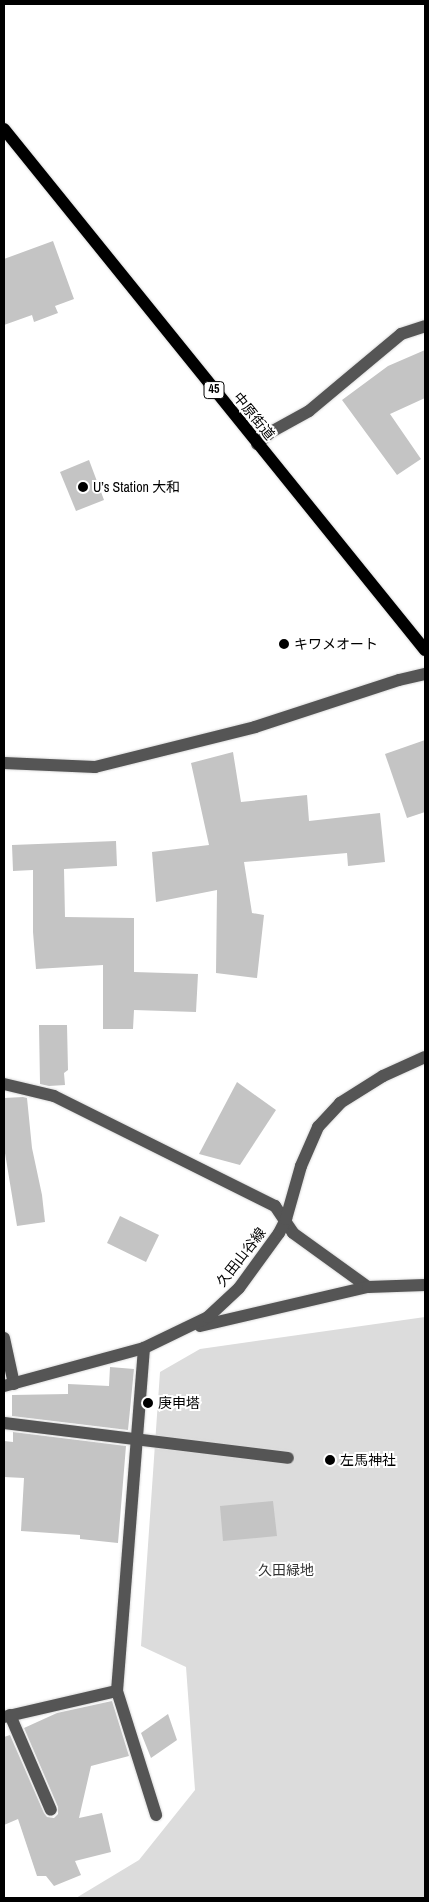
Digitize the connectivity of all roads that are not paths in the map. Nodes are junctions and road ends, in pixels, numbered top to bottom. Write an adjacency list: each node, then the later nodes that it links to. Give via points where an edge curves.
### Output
1 (4, 129): 3 (main road, 中原街道 / 45)
2 (425, 326): 3 (street, via 401,334 309,411 271,432)
3 (258, 444): 4 (main road, 中原街道 / 45)
4 (425, 650)
5 (425, 674): 6 (street, via 255,727 95,767)
6 (4, 763)
7 (425, 1057): 9 (street, 久田山谷線, via 383,1076 340,1103 318,1127 301,1166)
8 (4, 1084): 9 (street, via 54,1096 275,1206)
9 (286, 1219): 11 (street, via 293,1233); 12 (street, 久田山谷線, via 240,1288 208,1317)
10 (425, 1285): 11 (street)
11 (368, 1288): 12 (street)
12 (181, 1330): 14 (street, 久田山谷線)
13 (4, 1338): 15 (street)
14 (144, 1348): 15 (street, 久田山谷線); 17 (street)
15 (9, 1385)
16 (4, 1423): 17 (street)
17 (137, 1440): 18 (street); 19 (street)
18 (288, 1458)
19 (117, 1691): 20 (street); 22 (street)
20 (7, 1716): 21 (street)
21 (50, 1810)
22 (156, 1815)

